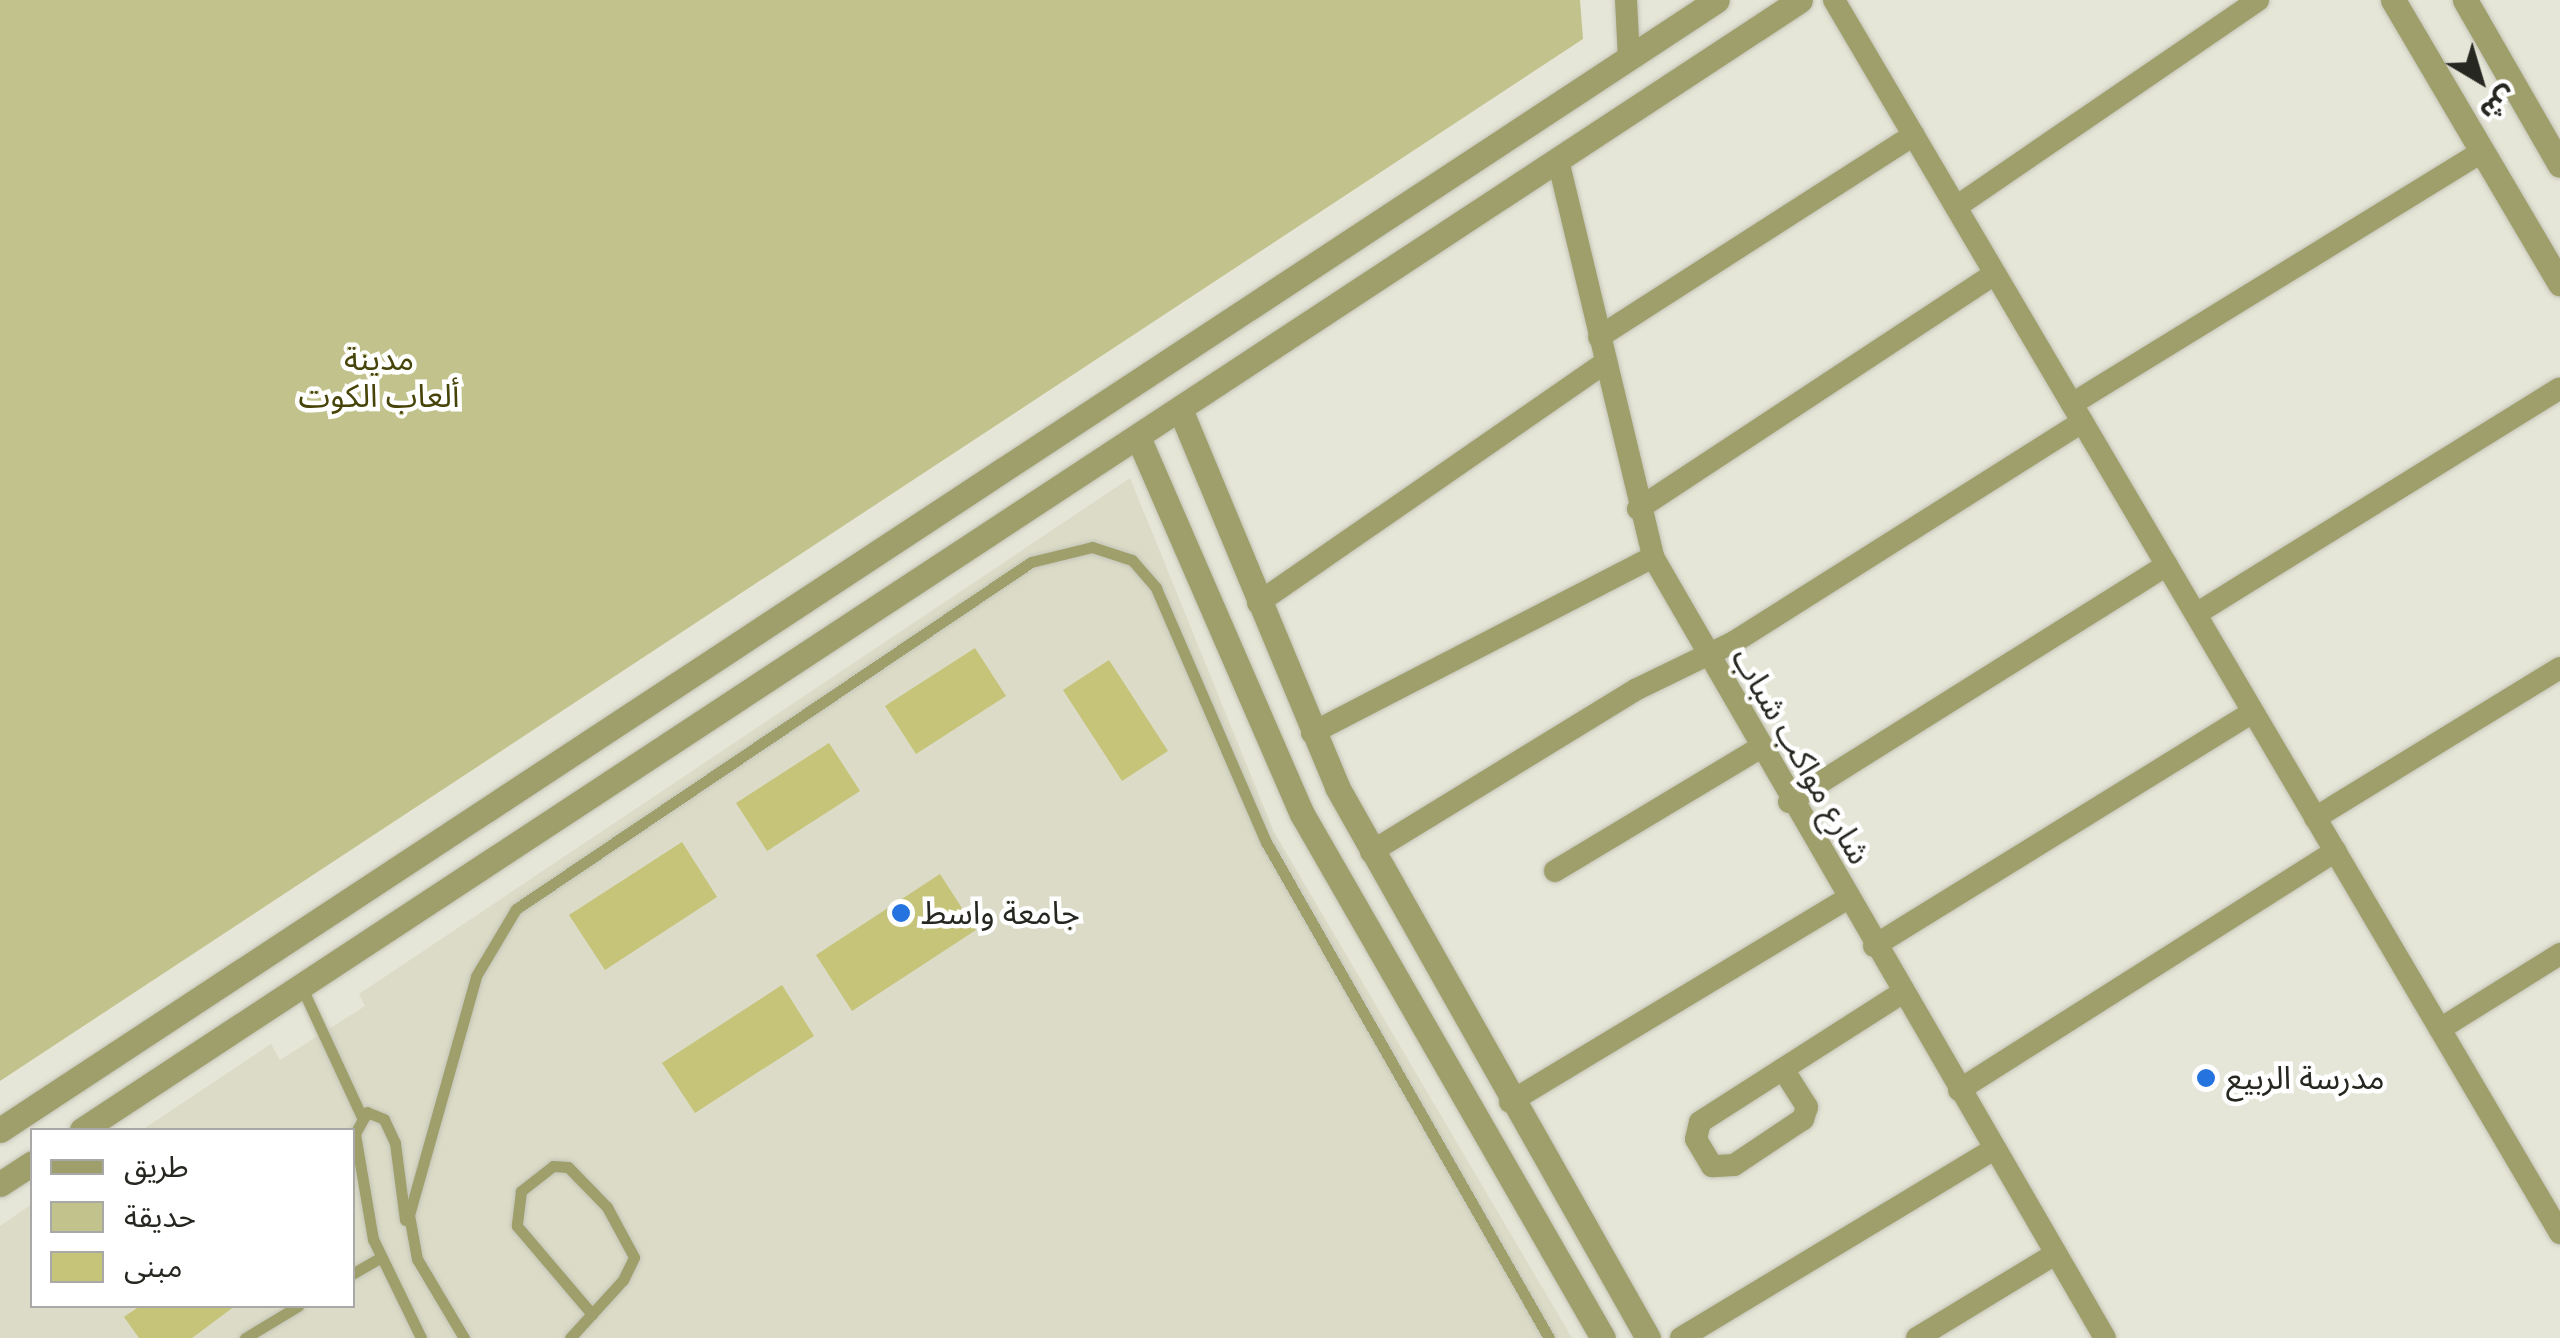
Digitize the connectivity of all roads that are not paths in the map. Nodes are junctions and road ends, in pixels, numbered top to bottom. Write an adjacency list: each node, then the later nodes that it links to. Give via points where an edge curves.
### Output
1 (1626, 0): 8 (street)
2 (1717, 0): 8 (street)
3 (1800, 0): 11 (street)
4 (1834, 0): 9 (street)
5 (2258, 0): 13 (street)
6 (2393, 0): 10 (street)
7 (2465, 0): 12 (street)
8 (1629, 59): 38 (street)
9 (1914, 135): 13 (street); 16 (street)
10 (2482, 152): 15 (street); 20 (street)
11 (1558, 160): 16 (street, شارع مواكب شباب); 19 (street)
12 (2560, 165)
13 (1956, 207): 14 (street)
14 (1996, 274): 20 (street); 22 (street)
15 (2560, 284)
16 (1599, 337): 17 (street, شارع مواكب شباب)
17 (1605, 364): 22 (street, شارع مواكب شباب); 25 (street)
18 (2560, 388): 26 (street)
19 (1180, 409): 21 (street); 25 (street)
20 (2077, 413): 24 (street); 27 (street)
21 (1138, 437): 39 (street); 71 (street, via 1302,814)
22 (1638, 509): 23 (street, شارع مواكب شباب)
23 (1653, 556): 27 (street, شارع مواكب شباب); 30 (street)
24 (2167, 565): 26 (street); 32 (street)
25 (1258, 603): 30 (street)
26 (2196, 614): 29 (street)
27 (1704, 654): 31 (street, شارع مواكب شباب); 35 (street)
28 (2560, 668): 33 (street)
29 (2253, 712): 33 (street); 40 (street)
30 (1312, 733): 35 (street)
31 (1758, 750): 32 (street, شارع مواكب شباب); 36 (street)
32 (1789, 802): 37 (street, شارع مواكب شباب)
33 (2316, 818): 34 (street)
34 (2335, 851): 45 (street); 48 (street)
35 (1371, 852): 49 (street)
36 (1555, 871)
37 (1846, 899): 40 (street, شارع مواكب شباب); 49 (street)
38 (344, 906): 39 (street); 44 (street)
39 (370, 945): 42 (street)
40 (1874, 946): 43 (street, شارع مواكب شباب)
41 (2560, 954): 45 (street)
42 (302, 988): 46 (street); 50 (lane)
43 (1902, 993): 47 (street); 48 (street, شارع مواكب شباب)
44 (194, 1004): 46 (street); 52 (street)
45 (2440, 1029): 57 (street)
46 (220, 1041): 51 (street)
47 (1784, 1069): 47 (street, via 1697,1126 1712,1166 1734,1165 1804,1119 1807,1107)
48 (1959, 1090): 53 (street, شارع مواكب شباب)
49 (1510, 1102): 72 (street)
50 (362, 1115): 56 (lane, via 389,1128); 59 (lane, via 355,1134)
51 (85, 1128)
52 (0, 1130)
53 (1994, 1148): 58 (street, شارع مواكب شباب); 73 (street)
54 (30, 1164): 55 (street)
55 (0, 1184)
56 (407, 1228): 68 (lane); 70 (lane, via 476,976 528,895 1031,562 1092,547 1132,560 1156,588 1266,842)
57 (2560, 1232)
58 (2056, 1254): 65 (street); 75 (street, شارع مواكب شباب)
59 (378, 1259): 60 (lane); 67 (lane)
60 (355, 1272)
61 (270, 1308): 64 (lane)
62 (294, 1308): 64 (lane)
63 (592, 1314): 63 (lane, via 634,1257 607,1207 568,1168 552,1166 520,1192 517,1226); 69 (lane)
64 (277, 1318): 66 (lane)
65 (1953, 1329): 74 (street)
66 (246, 1338)
67 (420, 1338)
68 (464, 1338)
69 (570, 1338)
70 (1549, 1338)
71 (1603, 1338)
72 (1648, 1338)
73 (1681, 1338)
74 (1917, 1338)
75 (2105, 1338)

